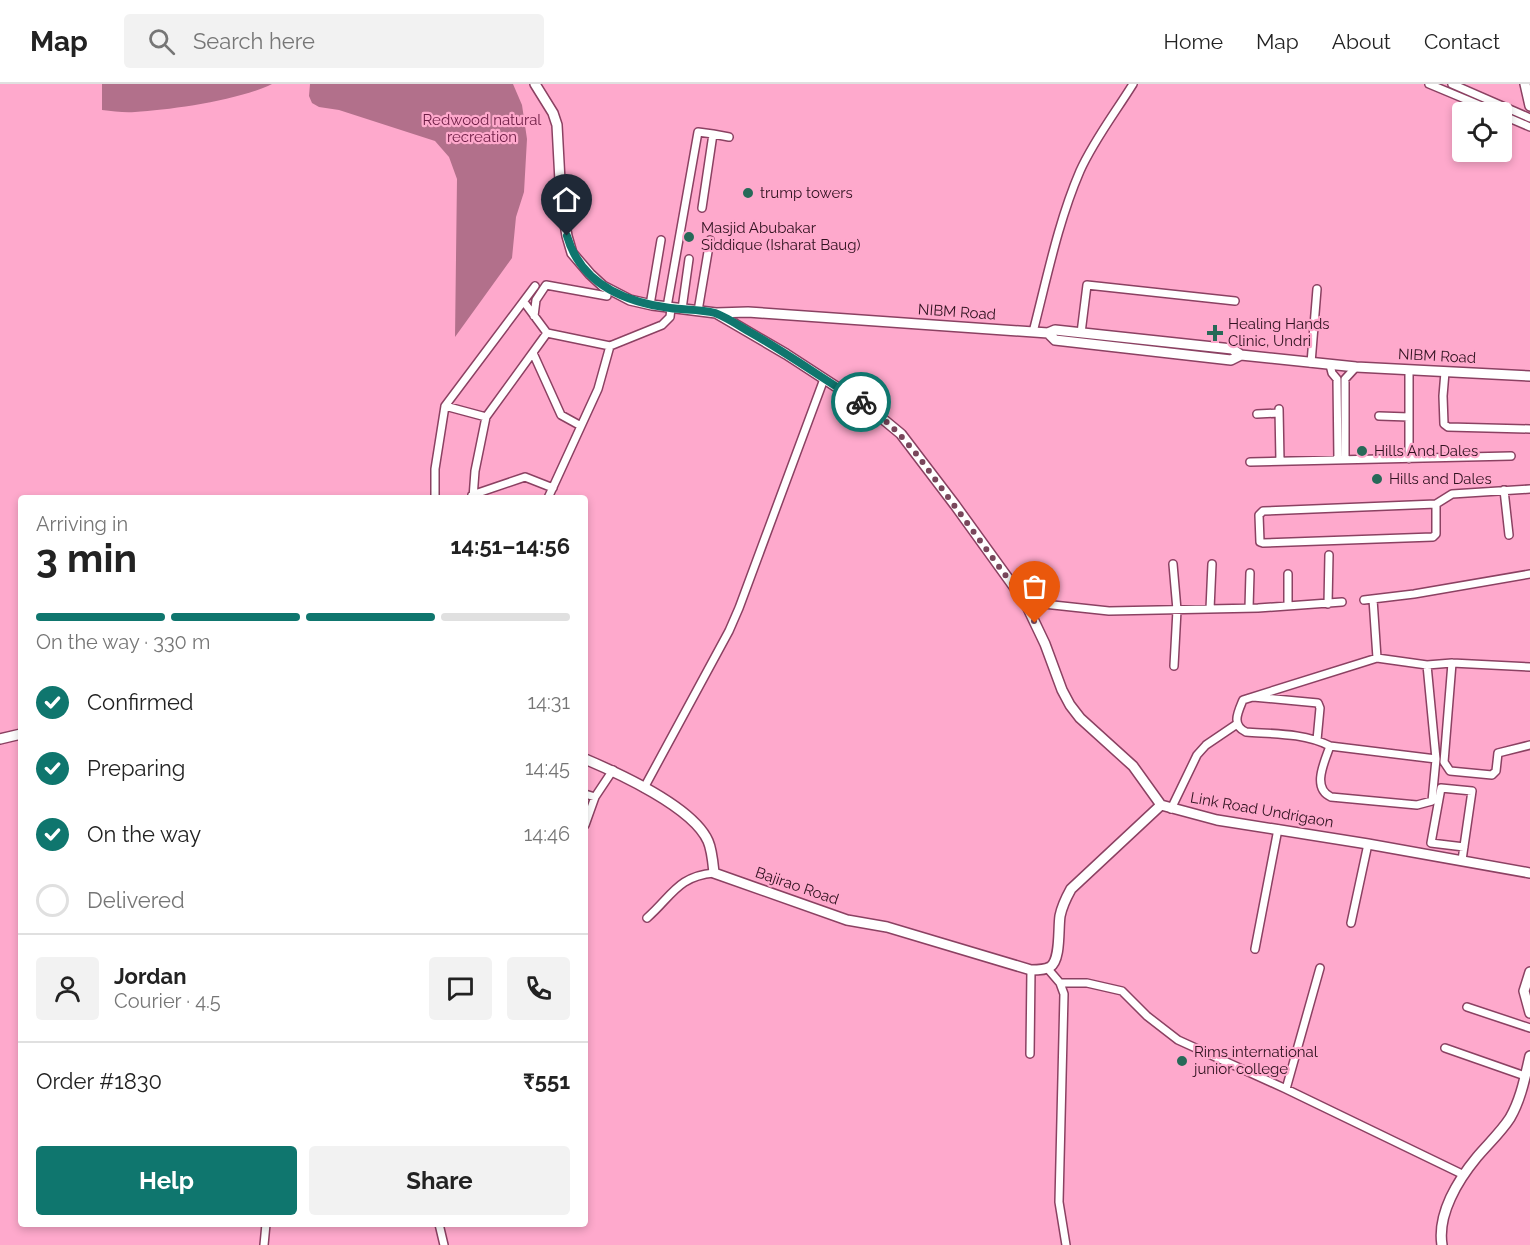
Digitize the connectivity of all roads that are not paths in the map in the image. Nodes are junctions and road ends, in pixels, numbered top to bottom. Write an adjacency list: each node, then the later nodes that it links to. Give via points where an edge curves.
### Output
1 (535, 84): 22 (street, NIBM Road, via 554,113 557,125 561,200 572,253 603,286)
2 (1133, 84): 28 (street, via 1081,170 1064,214)
3 (1429, 84): 6 (street)
4 (1452, 84): 8 (street)
5 (1525, 84): 7 (street)
6 (1472, 102)
7 (1530, 106)
8 (1530, 118)
9 (1512, 119): 10 (street)
10 (1530, 127)
11 (713, 134): 12 (street); 13 (street); 23 (street, via 698,132)
12 (729, 137)
13 (702, 208)
14 (661, 240): 22 (street)
15 (711, 240): 25 (street)
16 (689, 259): 24 (street)
17 (535, 286): 20 (street)
18 (1317, 289): 35 (street)
19 (607, 296): 27 (street, via 546,285 536,300)
20 (524, 302): 27 (street); 42 (street)
21 (1235, 302): 31 (street, via 1087,285)
22 (650, 305): 23 (street, NIBM Road)
23 (669, 308): 24 (street, NIBM Road); 32 (street, via 670,317 662,326)
24 (682, 309): 25 (street, NIBM Road)
25 (698, 311): 26 (street, NIBM Road)
26 (716, 314): 28 (street, NIBM Road, via 748,312); 41 (street)
27 (534, 316): 29 (street)
28 (1033, 332): 30 (street, NIBM Road)
29 (547, 333): 32 (street); 33 (street)
30 (1048, 333): 31 (street); 34 (street, NIBM Road, via 1055,340 1231,360)
31 (1081, 333): 34 (street, via 1232,349)
32 (610, 346): 48 (street, via 598,389)
33 (533, 352): 45 (street); 48 (street, via 561,415)
34 (1241, 355): 35 (street, NIBM Road)
35 (1311, 363): 36 (street, NIBM Road)
36 (1330, 365): 37 (street, NIBM Road); 46 (street, via 1337,379)
37 (1356, 367): 38 (street, NIBM Road); 46 (street, via 1345,379)
38 (1409, 370): 39 (street, NIBM Road); 47 (street)
39 (1445, 372): 40 (street, NIBM Road); 49 (street, via 1444,424 1448,427)
40 (1530, 376)
41 (824, 379): 72 (street, via 872,410 900,434); 94 (street, via 736,616)
42 (445, 406): 45 (street); 58 (street)
43 (1257, 414): 53 (street, via 1279,411)
44 (1379, 416): 47 (street)
45 (486, 417): 59 (street)
46 (1341, 417): 52 (street)
47 (1409, 417): 51 (street)
48 (581, 426): 55 (street)
49 (1530, 429)
50 (1510, 456): 51 (street)
51 (1409, 459): 52 (street)
52 (1341, 460): 53 (street)
53 (1280, 461): 54 (street)
54 (1250, 462)
55 (553, 488): 60 (street, via 525,477); 61 (street)
56 (1530, 489): 57 (street)
57 (1504, 490): 62 (street, via 1452,494); 63 (street)
58 (435, 495)
59 (473, 495)
60 (476, 495)
61 (550, 495)
62 (1436, 504): 62 (street, via 1433,537 1260,542 1259,514 1263,511)
63 (1509, 535)
64 (1329, 555): 74 (street)
65 (1173, 564): 78 (street)
66 (1212, 564): 77 (street)
67 (1250, 573): 76 (street)
68 (1288, 574): 75 (street)
69 (1530, 574): 70 (street)
70 (1373, 599): 71 (street); 79 (street)
71 (1364, 600)
72 (1025, 602): 78 (street, via 1109,611); 97 (street, via 1070,705 1133,766)
73 (1342, 602): 74 (street)
74 (1328, 604): 75 (street)
75 (1288, 606): 76 (street)
76 (1249, 608): 77 (street)
77 (1210, 609): 78 (street)
78 (1177, 610): 82 (street)
79 (1377, 658): 81 (street); 84 (street)
80 (1452, 663): 81 (street); 83 (street); 89 (street, via 1446,767 1450,771 1492,775 1498,753)
81 (1427, 665): 91 (street)
82 (1174, 666)
83 (1530, 667)
84 (1251, 697): 85 (street, via 1243,700); 88 (street, via 1318,703)
85 (1237, 724): 88 (street, via 1246,732); 98 (street, via 1197,755)
86 (18, 735): 87 (street)
87 (0, 739)
88 (1317, 740): 90 (street)
89 (1530, 745)
90 (1330, 746): 91 (street); 91 (street, via 1321,788 1331,796 1424,805 1432,801)
91 (1436, 759)
92 (588, 760): 93 (street)
93 (613, 770): 94 (street); 96 (street)
94 (644, 788): 104 (street, via 700,828 709,842)
95 (588, 795): 96 (street)
96 (595, 797): 99 (street)
97 (1161, 805): 98 (street, Link Road Undrigaon); 110 (street, via 1071,890 1060,918 1056,958)
98 (1171, 809): 100 (street, Link Road Undrigaon)
99 (588, 817)
100 (1278, 829): 101 (street, Link Road Undrigaon); 108 (street)
101 (1368, 844): 103 (street, Link Road Undrigaon); 107 (street)
102 (1464, 848): 102 (street, via 1472,791 1441,788 1431,843); 103 (street)
103 (1462, 860): 105 (street, Link Road Undrigaon)
104 (714, 873): 106 (street, via 697,874 682,883); 111 (street, Bajirao Road, via 847,920 887,927)
105 (1530, 873)
106 (647, 918)
107 (1351, 923)
108 (1255, 949)
109 (1320, 968): 121 (street)
110 (1048, 969): 111 (street, Bajirao Road); 113 (street)
111 (1031, 970): 118 (street)
112 (1530, 972): 115 (street, via 1524,991)
113 (1060, 983): 121 (street, via 1087,983 1122,991 1178,1040); 127 (street, via 1064,994 1059,1202)
114 (1467, 1007): 116 (street)
115 (1530, 1013)
116 (1530, 1028)
117 (1445, 1048): 120 (street)
118 (1030, 1054)
119 (1530, 1056): 120 (street)
120 (1526, 1076): 122 (street, via 1509,1119)
121 (1286, 1089): 122 (street)
122 (1464, 1175): 128 (street, via 1442,1220)
123 (266, 1227): 125 (street)
124 (440, 1227): 126 (street)
125 (264, 1245)
126 (444, 1245)
127 (1066, 1245)
128 (1442, 1245)

